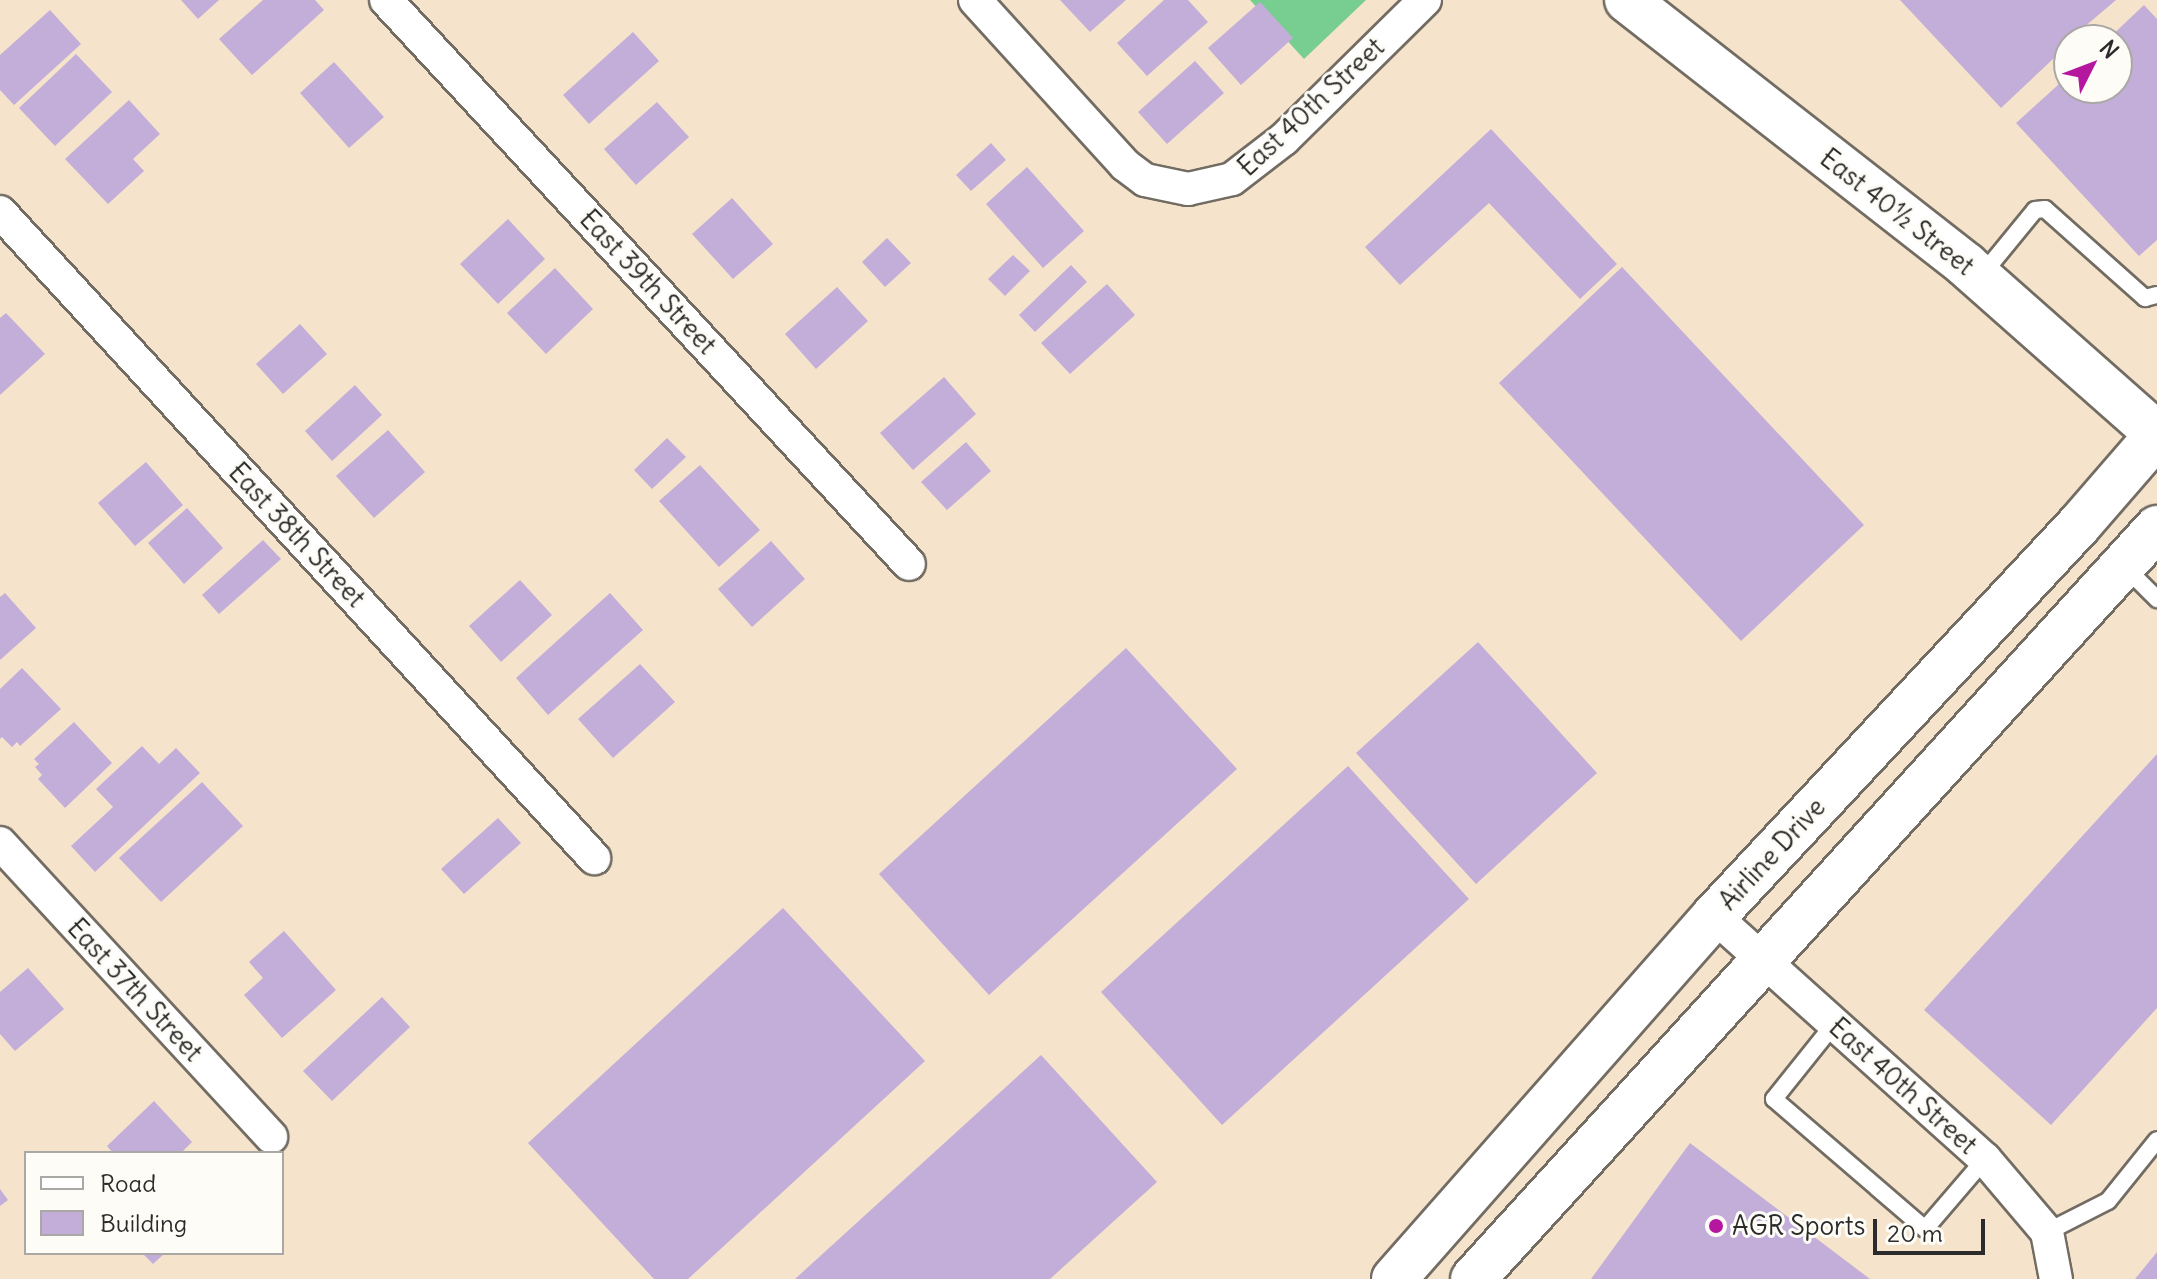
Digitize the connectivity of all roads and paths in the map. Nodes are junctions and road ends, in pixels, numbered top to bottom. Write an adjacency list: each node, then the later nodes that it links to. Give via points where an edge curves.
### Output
1 (386, 0): 10 (street, East 39th Street)
2 (975, 0): 3 (street, East 40th Street, via 1125,165 1145,180 1188,189 1232,179 1284,139)
3 (1425, 0)
4 (1627, 0): 6 (main road, East 40½ Street)
5 (0, 212): 14 (street, East 38th Street)
6 (1980, 277): 7 (lane, via 2035,210 2045,209 2145,298); 8 (main road, East 40½ Street)
7 (2157, 295)
8 (2157, 434): 15 (main road, Airline Drive, via 2079,525)
9 (2157, 528): 11 (main road)
10 (909, 564)
11 (2123, 565): 12 (lane); 16 (main road)
12 (2157, 599)
13 (0, 843): 18 (street, East 37th Street)
14 (594, 858)
15 (1714, 916): 16 (street, East 40th Street); 22 (main road, Airline Drive)
16 (1762, 959): 17 (street, East 40th Street); 23 (main road)
17 (1834, 1024): 20 (street, East 40th Street); 20 (lane, via 1774,1099 1925,1229)
18 (271, 1137)
19 (2157, 1140): 21 (lane, via 2108,1201)
20 (1985, 1159): 21 (street, East 40th Street)
21 (2047, 1232): 24 (street, East 40th Street)
22 (1394, 1279)
23 (1473, 1279)
24 (2056, 1279)

